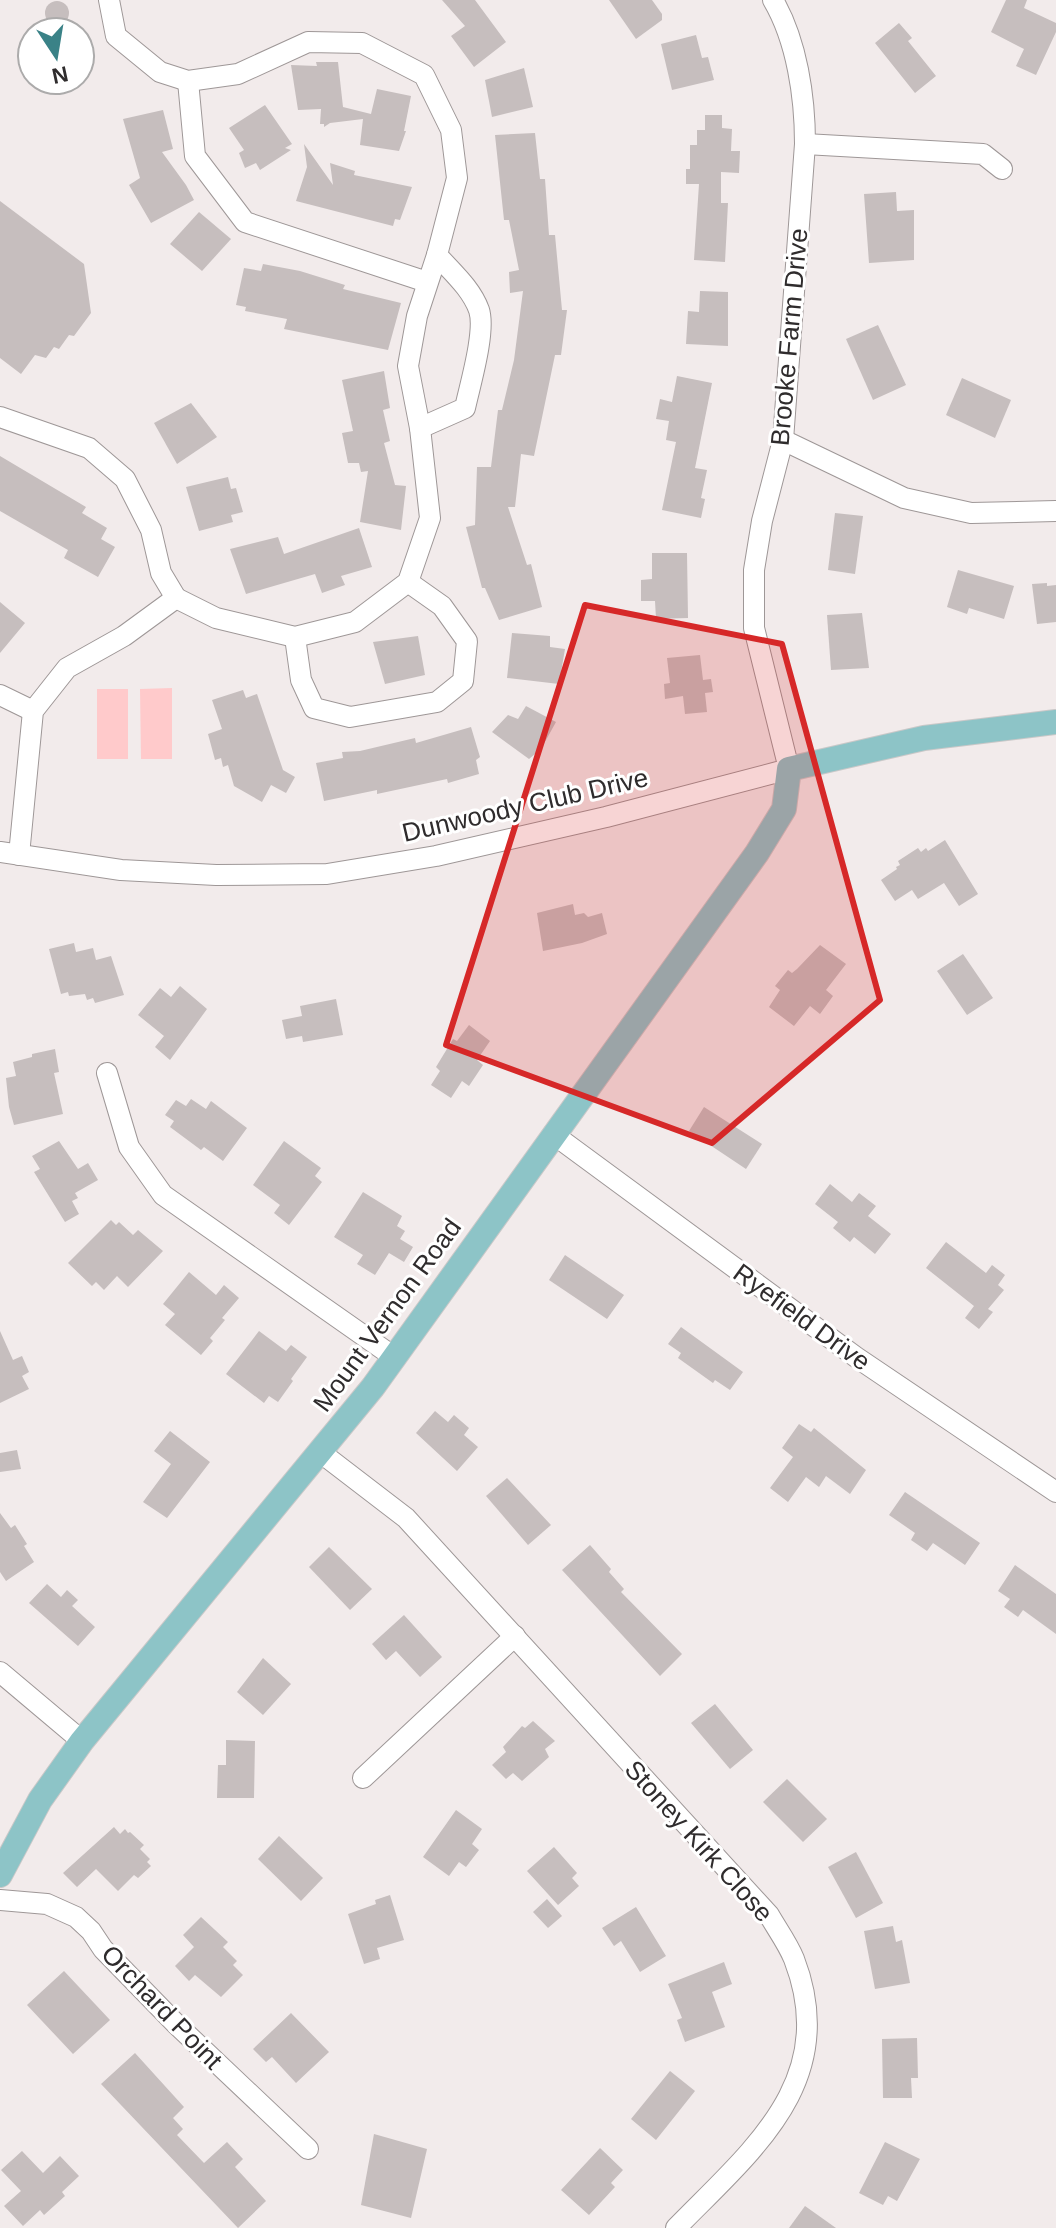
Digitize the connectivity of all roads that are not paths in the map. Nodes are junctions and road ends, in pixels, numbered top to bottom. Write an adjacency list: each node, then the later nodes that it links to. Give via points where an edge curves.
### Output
1 (109, 0): 3 (street, via 116,36 160,72)
2 (773, 0): 4 (street, Brooke Farm Drive, via 786,23 805,115)
3 (188, 81): 6 (street, via 238,74 308,42 362,43 424,75 451,130 457,178); 7 (street, via 195,156 245,222)
4 (805, 144): 5 (street, via 983,154); 10 (street, Brooke Farm Drive)
5 (1002, 169)
6 (437, 255): 7 (street); 9 (street, via 467,288 480,312 477,357 465,408)
7 (427, 282): 9 (street, via 408,366)
8 (0, 417): 13 (street, via 89,448 125,479)
9 (420, 428): 12 (street, via 430,518)
10 (783, 440): 11 (street, via 904,498 971,513); 18 (street, Brooke Farm Drive, via 754,570 754,628)
11 (1056, 511)
12 (408, 582): 14 (street, via 355,622); 14 (street, via 442,606 467,641 463,681 437,702 350,717 314,708 301,680)
13 (176, 598): 14 (street, via 216,618); 16 (street, via 67,668)
14 (295, 637)
15 (0, 695): 16 (street)
16 (33, 711): 19 (street)
17 (1056, 722): 18 (main road, Dunwoody Club Drive, via 924,738)
18 (789, 769): 19 (street, Dunwoody Club Drive, via 436,856 327,874 153,872); 21 (main road, Mount Vernon Road, via 784,809 757,853)
19 (10, 854)
20 (107, 1073): 22 (street, via 129,1147 163,1195)
21 (553, 1134): 22 (main road, Mount Vernon Road); 24 (street, Ryefield Drive, via 856,1357)
22 (394, 1357): 23 (main road, Mount Vernon Road)
23 (320, 1452): 25 (street, Stoney Kirk Close, via 406,1518); 27 (main road, Mount Vernon Road)
24 (1056, 1492)
25 (515, 1636): 28 (street); 32 (street, Stoney Kirk Close, via 769,1915 794,1958 806,2036 791,2095 759,2143)
26 (0, 1672): 27 (street)
27 (82, 1741): 29 (main road, Mount Vernon Road, via 40,1800)
28 (363, 1778)
29 (0, 1875)
30 (0, 1900): 31 (street, Orchard Point, via 47,1904 76,1917 177,2025)
31 (308, 2149)
32 (676, 2228)

